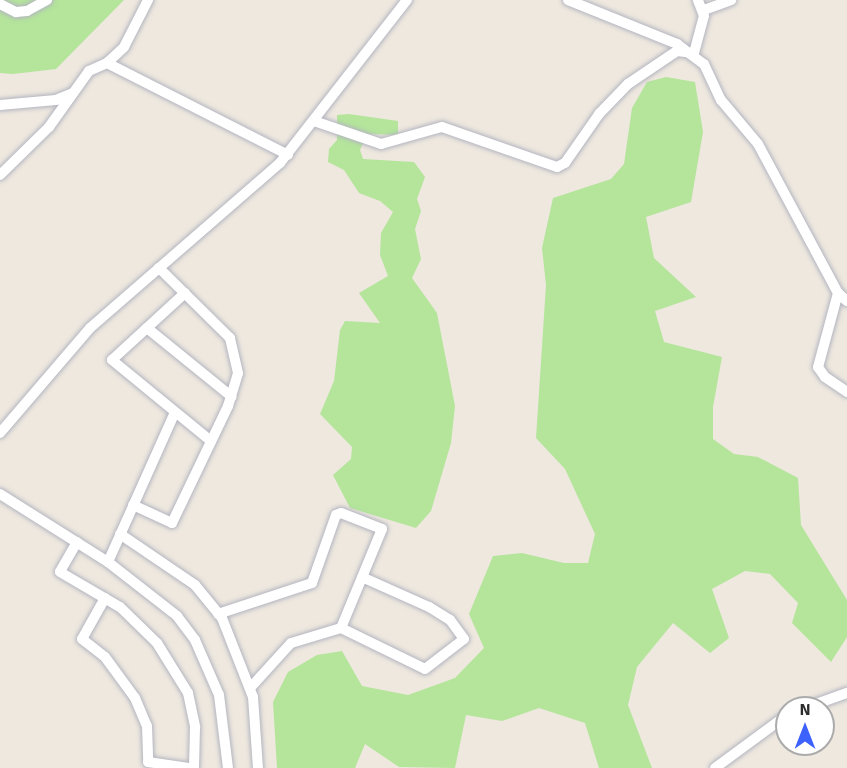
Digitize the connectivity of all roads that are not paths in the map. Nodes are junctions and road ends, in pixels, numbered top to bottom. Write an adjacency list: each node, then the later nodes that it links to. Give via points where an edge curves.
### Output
1 (47, 0): 7 (street, via 16,12)
2 (148, 0): 10 (street, via 124,47)
3 (407, 0): 13 (street)
4 (568, 0): 9 (street)
5 (698, 0): 8 (street)
6 (730, 0): 8 (street)
7 (0, 4)
8 (704, 10): 9 (street)
9 (694, 53): 13 (street, via 677,51 627,84 599,114 565,163 557,167 442,128 381,144); 18 (street, via 704,64 721,100 758,144)
10 (107, 63): 11 (street, via 89,71); 14 (street)
11 (78, 90): 12 (street, via 56,100); 15 (street, via 49,127)
12 (0, 105)
13 (314, 121): 14 (street)
14 (288, 155): 16 (street)
15 (0, 175)
16 (159, 268): 17 (street); 24 (street, via 90,328)
17 (185, 293): 20 (street); 22 (street, via 230,338 238,373)
18 (838, 293): 19 (street); 21 (street, via 818,367 825,377)
19 (847, 301)
20 (147, 328): 22 (street); 23 (street, via 112,360)
21 (847, 392)
22 (232, 397): 25 (street)
23 (175, 412): 25 (street); 27 (street)
24 (0, 433)
25 (212, 441): 27 (street, via 172,523)
26 (0, 494): 29 (street)
27 (133, 505): 28 (street)
28 (120, 534): 30 (street); 33 (street, via 195,585)
29 (77, 542): 30 (street); 32 (street, via 60,572)
30 (108, 562): 39 (street, via 145,587 177,616 195,640 219,695)
31 (362, 577): 33 (street, via 382,529 341,513 336,515 312,583); 34 (street); 34 (street, via 429,607 450,620 464,639 424,669)
32 (105, 598): 37 (street, via 82,639 105,657 135,698 147,726 148,762); 38 (street, via 157,643 188,693 195,727)
33 (219, 614): 35 (street)
34 (341, 628): 35 (street, via 291,643)
35 (250, 688): 40 (street)
36 (775, 724): 41 (street)
37 (189, 768)
38 (194, 768)
39 (228, 768)
40 (258, 768)
41 (716, 768)

